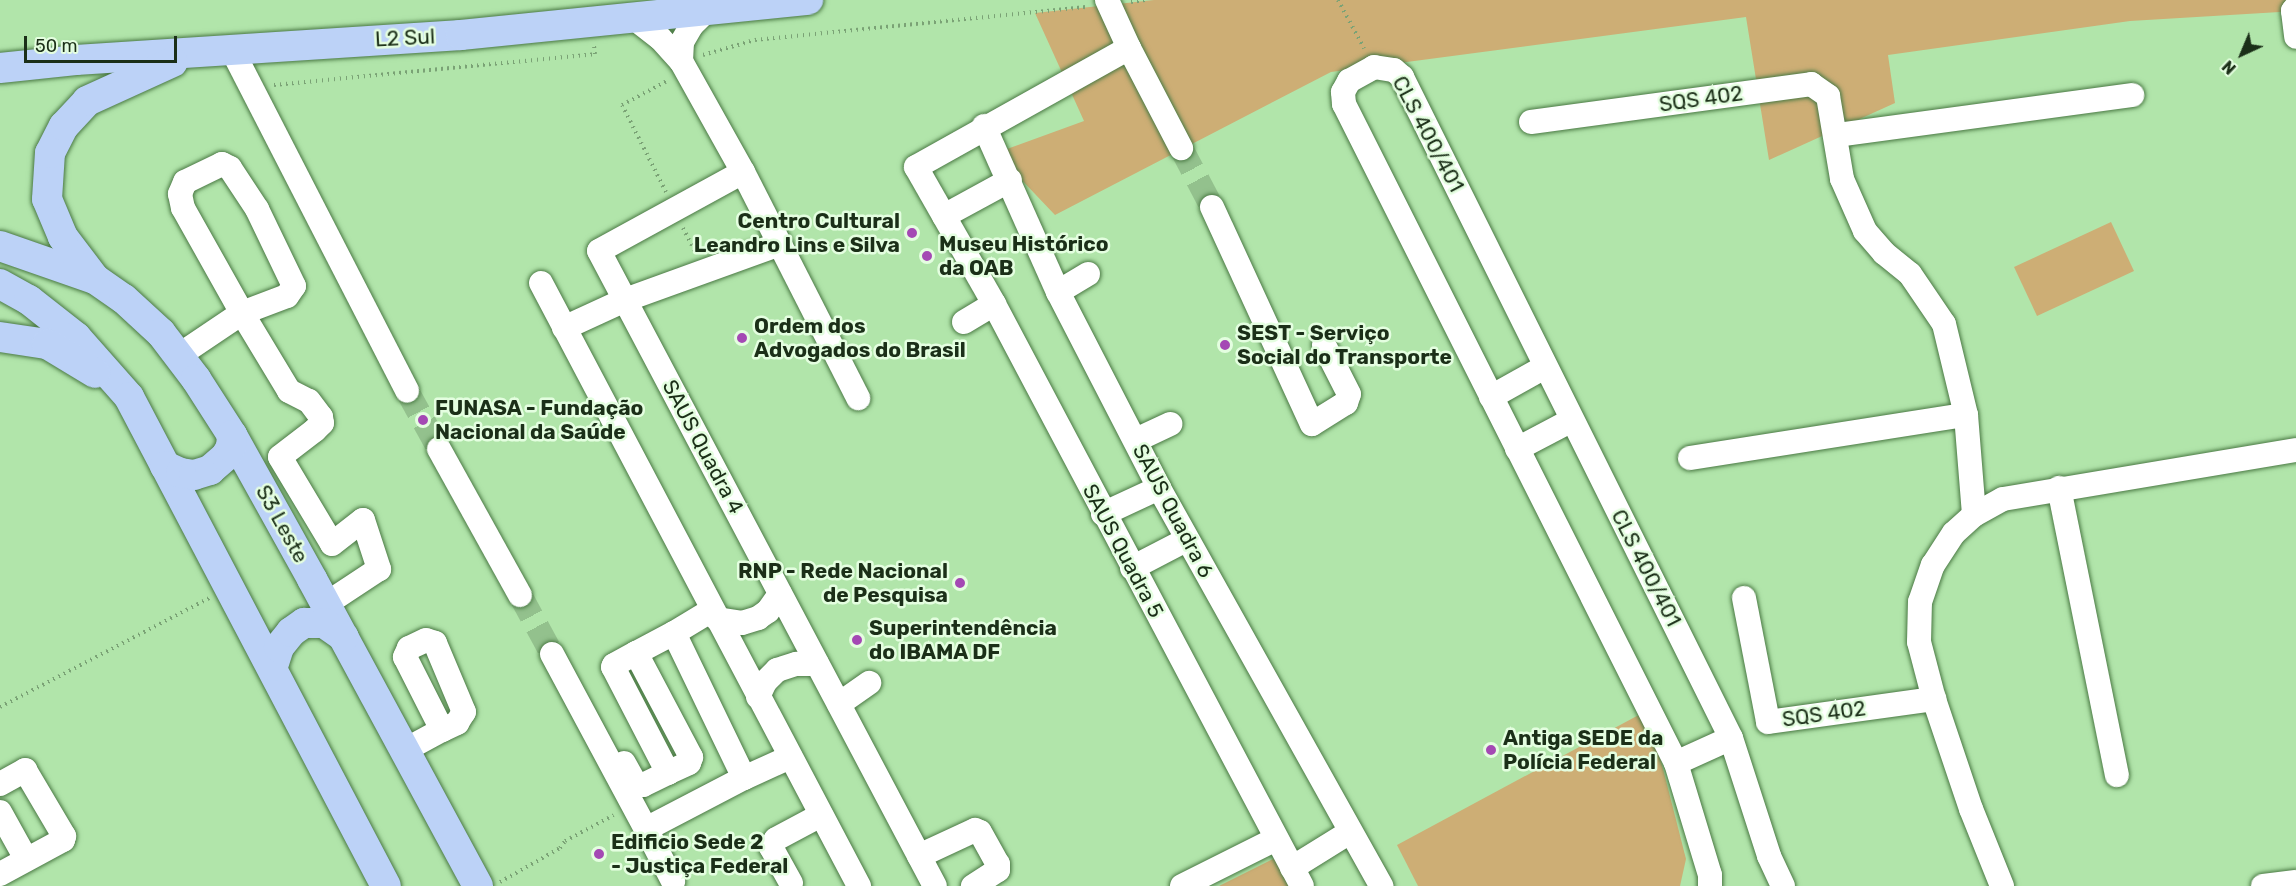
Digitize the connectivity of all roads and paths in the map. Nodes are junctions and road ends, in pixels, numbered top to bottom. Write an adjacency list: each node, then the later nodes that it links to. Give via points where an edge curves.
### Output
1 (808, 0): 6 (main road, L2 Sul)
2 (1145, 0): 4 (path)
3 (1338, 0): 14 (path)
4 (1108, 2): 10 (street); 13 (path, via 755,40)
5 (2296, 7): 9 (street)
6 (707, 10): 7 (main road, L2 Sul); 13 (street, via 682,42)
7 (634, 18): 8 (main road, L2 Sul); 13 (street, via 660,38)
8 (590, 21): 11 (main road, L2 Sul, via 461,35); 16 (path, via 595,54)
9 (2296, 37)
10 (1129, 48): 19 (street); 21 (street)
11 (232, 50): 12 (main road, L2 Sul); 16 (street)
12 (195, 53): 15 (main road, L2 Sul); 31 (main road, via 87,100 64,126 50,153 46,199 63,237)
13 (684, 66): 22 (street); 25 (path, via 622,105)
14 (1374, 67): 43 (street, CLS 400/401, via 1394,69 1402,76); 45 (street, CLS 400/401, via 1349,81 1343,92 1344,104)
15 (0, 68)
16 (251, 87): 44 (street)
17 (2132, 95): 20 (street)
18 (1531, 122): 20 (street, SQS 402, via 1811,84 1828,96)
19 (984, 126): 23 (street, SAUS Quadra 6); 26 (street, SAUS Quadra 5, via 916,166)
20 (1837, 135): 47 (street, SQS 402, via 1842,179 1865,231 1910,274 1944,324)
21 (1181, 148)
22 (743, 172): 25 (street); 27 (street)
23 (1010, 180): 26 (street); 34 (street, SAUS Quadra 6)
24 (1212, 207): 41 (street, via 1312,424 1346,403 1349,394)
25 (674, 210): 29 (path); 35 (street, SAUS Quadra 4, via 599,251)
26 (944, 216): 36 (street, SAUS Quadra 5)
27 (780, 244): 29 (street); 46 (street)
28 (0, 246): 31 (main road, S3 Leste)
29 (704, 271): 35 (street)
30 (1088, 274): 34 (street)
31 (95, 279): 42 (main road, S3 Leste, via 161,333)
32 (541, 283): 39 (street)
33 (0, 284): 48 (main road, via 29,300 76,337 114,377)
34 (1058, 292): 52 (street, SAUS Quadra 6)
35 (625, 300): 39 (street); 65 (street, SAUS Quadra 4)
36 (994, 304): 38 (street); 60 (street, SAUS Quadra 5)
37 (242, 313): 37 (street, via 287,296 294,286 257,208 230,168 222,164 185,182 180,194 183,208); 42 (street); 68 (street, via 289,391 309,400 321,417 322,423 315,430 280,457 332,544 363,520 379,569)
38 (964, 322)
39 (564, 328): 69 (street)
40 (0, 337): 48 (main road, via 47,344 78,360 104,379)
41 (1324, 345)
42 (178, 356): 51 (main road, S3 Leste)
43 (1545, 367): 45 (street); 49 (street, CLS 400/401)
44 (407, 391)
45 (1491, 397): 54 (street, CLS 400/401)
46 (858, 398)
47 (1966, 415): 56 (street); 61 (street, SQS 402)
48 (142, 419): 57 (main road)
49 (1572, 420): 54 (street); 82 (street, CLS 400/401)
50 (1170, 424): 52 (street)
51 (231, 435): 57 (main road, via 226,456 210,470 194,475); 68 (main road, S3 Leste)
52 (1136, 440): 58 (street, SAUS Quadra 6)
53 (439, 449): 66 (street)
54 (1517, 449): 85 (street, CLS 400/401)
55 (2296, 450): 59 (street)
56 (1690, 458)
57 (165, 466): 64 (main road)
58 (1159, 488): 60 (street); 62 (street, SAUS Quadra 6)
59 (2059, 488): 61 (street, via 2003,499); 86 (street)
60 (1103, 514): 63 (street, SAUS Quadra 5)
61 (1974, 515): 78 (street, via 1954,533 1933,565 1920,602 1919,642)
62 (1186, 540): 63 (street); 93 (street, SAUS Quadra 6)
63 (1132, 568): 94 (street, SAUS Quadra 5)
64 (231, 586): 74 (main road); 80 (path)
65 (780, 594): 69 (street, via 758,618 742,623); 73 (street, SAUS Quadra 4)
66 (520, 595)
67 (1744, 598): 78 (street, SQS 402, via 1768,722)
68 (326, 604): 71 (main road, S3 Leste)
69 (715, 615): 70 (street); 77 (street)
70 (674, 633): 76 (street, via 636,653 691,757 689,763 644,785 636,785); 87 (street)
71 (344, 637): 74 (main road, via 324,623 304,623 279,648); 83 (main road, S3 Leste)
72 (552, 654): 89 (street)
73 (817, 664): 77 (street, via 796,664 777,670); 79 (street, SAUS Quadra 4)
74 (273, 666): 102 (main road)
75 (869, 683): 79 (street)
76 (583, 688)
77 (758, 697): 84 (street)
78 (1934, 699): 112 (street)
79 (839, 704): 95 (street, SAUS Quadra 4)
80 (0, 707)
81 (442, 730): 83 (street)
82 (1731, 738): 85 (street); 111 (street, CLS 400/401, via 1769,856)
83 (405, 750): 103 (main road, S3 Leste)
84 (790, 757): 87 (street); 91 (street)
85 (1676, 763): 110 (street, CLS 400/401)
86 (2117, 775)
87 (744, 778): 92 (street)
88 (0, 784): 96 (street, via 25,770 62,831 63,840)
89 (633, 805): 92 (street); 104 (path, via 565,841 560,849 508,876)
90 (0, 812): 96 (street)
91 (821, 815): 101 (street, via 776,839 771,847); 105 (street)
92 (646, 829): 99 (street)
93 (1350, 832): 98 (street); 109 (street, SAUS Quadra 6)
94 (1276, 839): 98 (street, SAUS Quadra 5); 108 (street)
95 (919, 856): 106 (street, SAUS Quadra 4); 107 (street, via 968,832 980,832 998,870)
96 (26, 859): 97 (street)
97 (0, 874)
98 (1297, 877)
99 (673, 881)
100 (2296, 882): 113 (street)
101 (791, 883)
102 (386, 886)
103 (478, 886)
104 (498, 886)
105 (859, 886)
106 (935, 886)
107 (973, 886)
108 (1182, 886)
109 (1381, 886)
110 (1710, 886)
111 (1783, 886)
112 (2002, 886)
113 (2263, 886)

